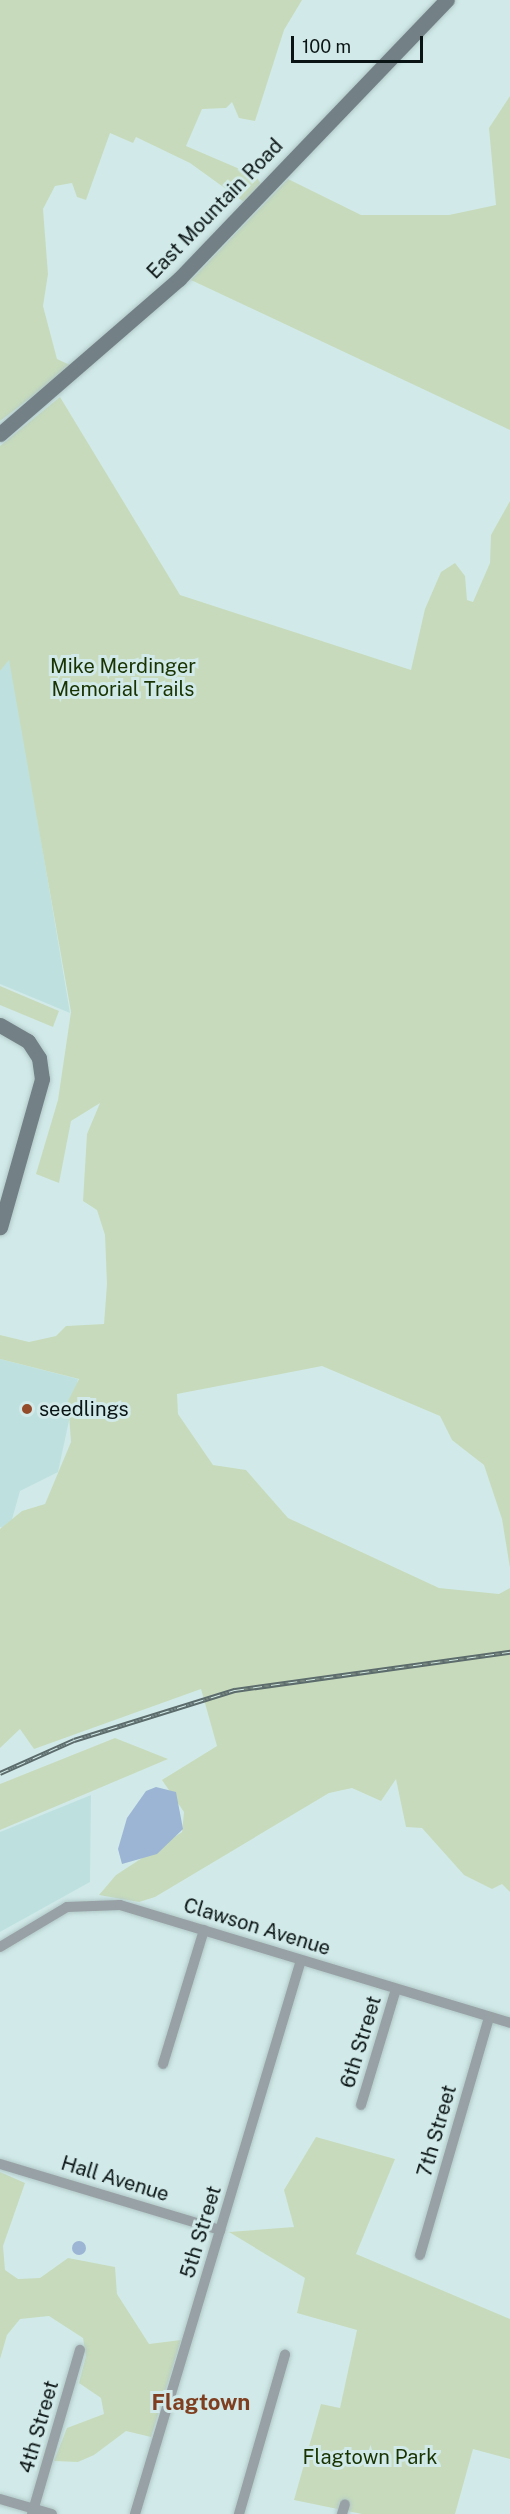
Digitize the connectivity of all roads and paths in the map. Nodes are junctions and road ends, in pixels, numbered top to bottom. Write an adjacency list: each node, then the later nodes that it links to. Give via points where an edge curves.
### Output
1 (447, 0): 2 (street, East Mountain Road, via 186,272)
2 (0, 434)
3 (0, 1025): 4 (street, via 28,1041 39,1058 42,1079)
4 (0, 1227)
5 (204, 1930): 6 (street, Clawson Avenue, via 120,1905 87,1902 67,1907); 7 (street, Clawson Avenue); 11 (street)
6 (0, 1947)
7 (301, 1960): 8 (street, Clawson Avenue); 14 (street, 5th Street)
8 (396, 1989): 9 (street, Clawson Avenue); 12 (street, 6th Street)
9 (489, 2018): 10 (street, Clawson Avenue); 15 (street, 7th Street)
10 (510, 2024)
11 (164, 2064)
12 (361, 2105)
13 (0, 2164): 14 (street, Hall Avenue)
14 (219, 2230): 21 (street, 5th Street)
15 (420, 2254)
16 (80, 2350): 19 (street, 4th Street)
17 (285, 2355): 22 (street)
18 (0, 2499): 19 (street)
19 (33, 2511): 20 (street)
20 (52, 2514)
21 (135, 2514)
22 (239, 2514)

